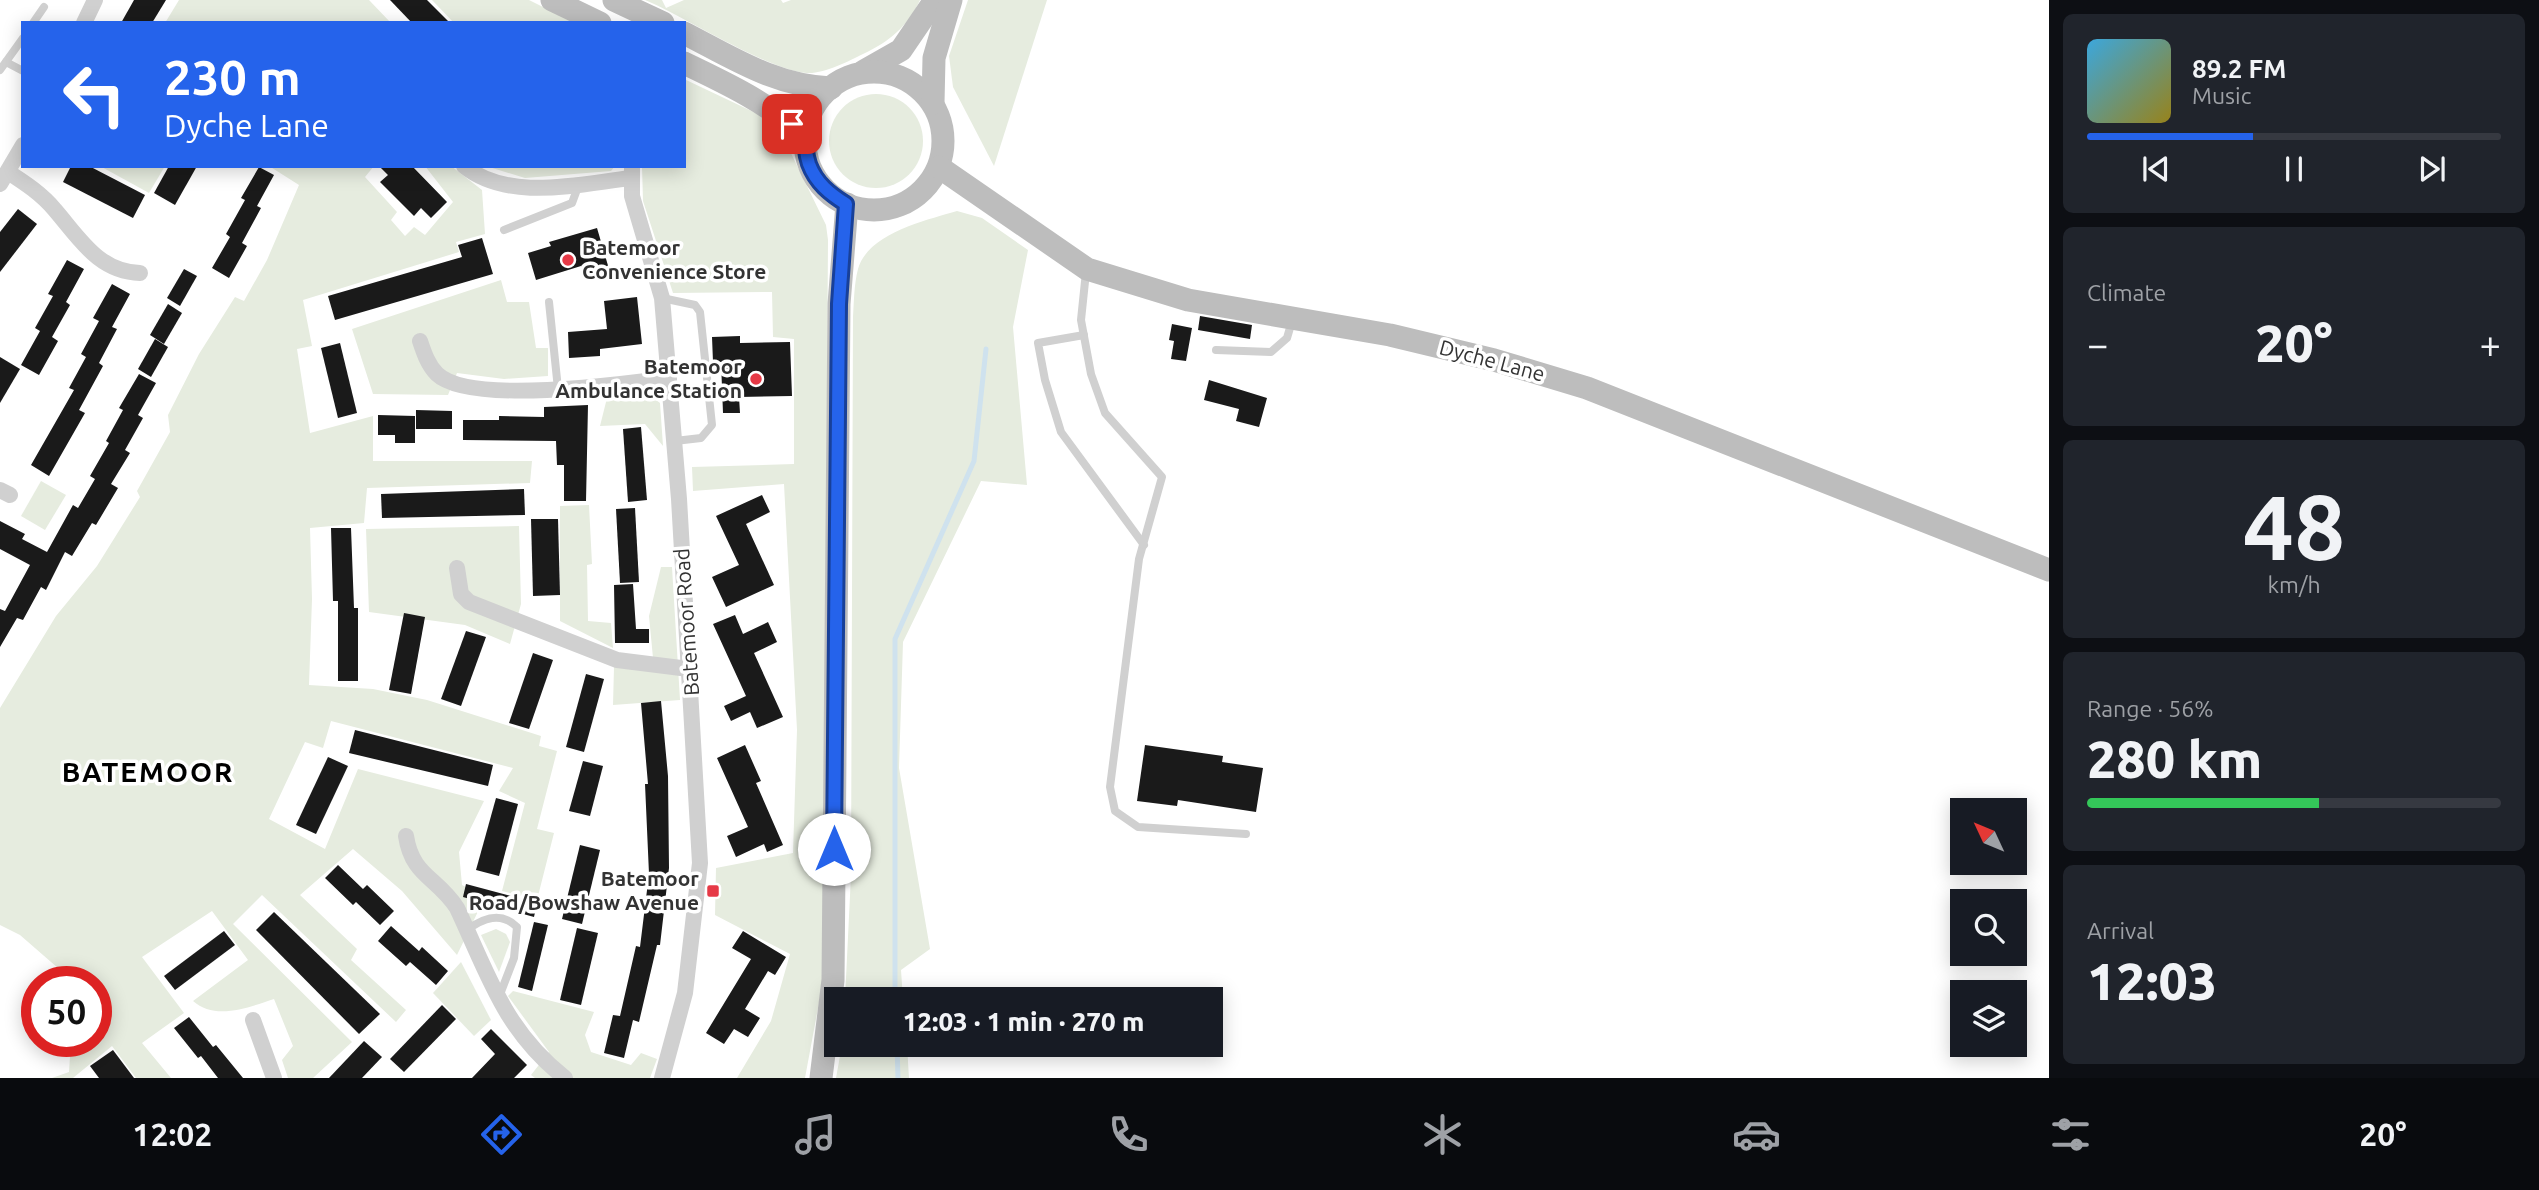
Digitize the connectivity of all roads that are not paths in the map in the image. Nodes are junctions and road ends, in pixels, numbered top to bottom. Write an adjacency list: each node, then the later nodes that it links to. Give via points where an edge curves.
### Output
1 (95, 0): 8 (street)
2 (552, 0): 9 (main road)
3 (614, 0): 10 (main road)
4 (936, 0): 16 (main road, via 901,50)
5 (951, 0): 18 (main road, via 934,58)
6 (44, 7): 7 (lane)
7 (34, 21)
8 (85, 21)
9 (596, 21)
10 (659, 21)
11 (686, 34): 17 (main road, via 774,79 800,87)
12 (21, 41): 14 (lane)
13 (686, 64): 19 (main road, via 754,97)
14 (3, 66): 15 (lane)
15 (21, 70)
16 (862, 72): 17 (main road); 18 (main road, via 886,72 917,85)
17 (831, 88): 19 (main road, via 810,115)
18 (933, 103): 21 (main road, via 944,138)
19 (805, 136): 26 (main road, via 812,172 826,191)
20 (21, 148): 24 (street)
21 (939, 167): 26 (main road, via 926,187 900,205 876,210); 28 (main road, Dyche Lane)
22 (467, 168): 25 (street, via 484,181 511,187)
23 (631, 172): 25 (street); 30 (street, Batemoor Road, via 632,196)
24 (4, 178): 29 (street, via 46,201 82,244 109,266)
25 (579, 184): 27 (lane, via 572,203)
26 (846, 204): 51 (main road, via 839,304 833,980)
27 (504, 230)
28 (1087, 269): 32 (main road, Dyche Lane, via 1188,300); 33 (lane, via 1081,320)
29 (140, 273)
30 (662, 298): 36 (street, Batemoor Road); 38 (lane, via 695,305 700,312 711,412 708,433)
31 (549, 302): 37 (lane)
32 (1293, 318): 35 (lane, via 1287,338 1271,352); 40 (main road, Dyche Lane, via 1403,338 1587,388)
33 (1084, 335): 39 (lane, via 1105,413 1162,477); 39 (lane, via 1038,343 1045,380 1062,432)
34 (420, 341): 37 (street, via 438,376 455,384 477,390)
35 (1216, 350)
36 (669, 378): 37 (street); 38 (street, Batemoor Road)
37 (558, 389)
38 (675, 441): 42 (street, Batemoor Road)
39 (1144, 545): 43 (lane, via 1110,787 1115,811 1138,827)
40 (2048, 566)
41 (457, 568): 42 (street, via 461,594 469,602 617,660)
42 (689, 668): 50 (street, Batemoor Road, via 700,863 685,993)
43 (1246, 834)
44 (406, 836): 45 (street, via 408,854 416,867 447,892)
45 (467, 930): 46 (street); 46 (lane, via 494,917 517,927 514,958)
46 (498, 998): 49 (street, via 511,1023)
47 (253, 1020): 48 (street)
48 (274, 1078)
49 (565, 1078)
50 (662, 1078)
51 (821, 1078)

